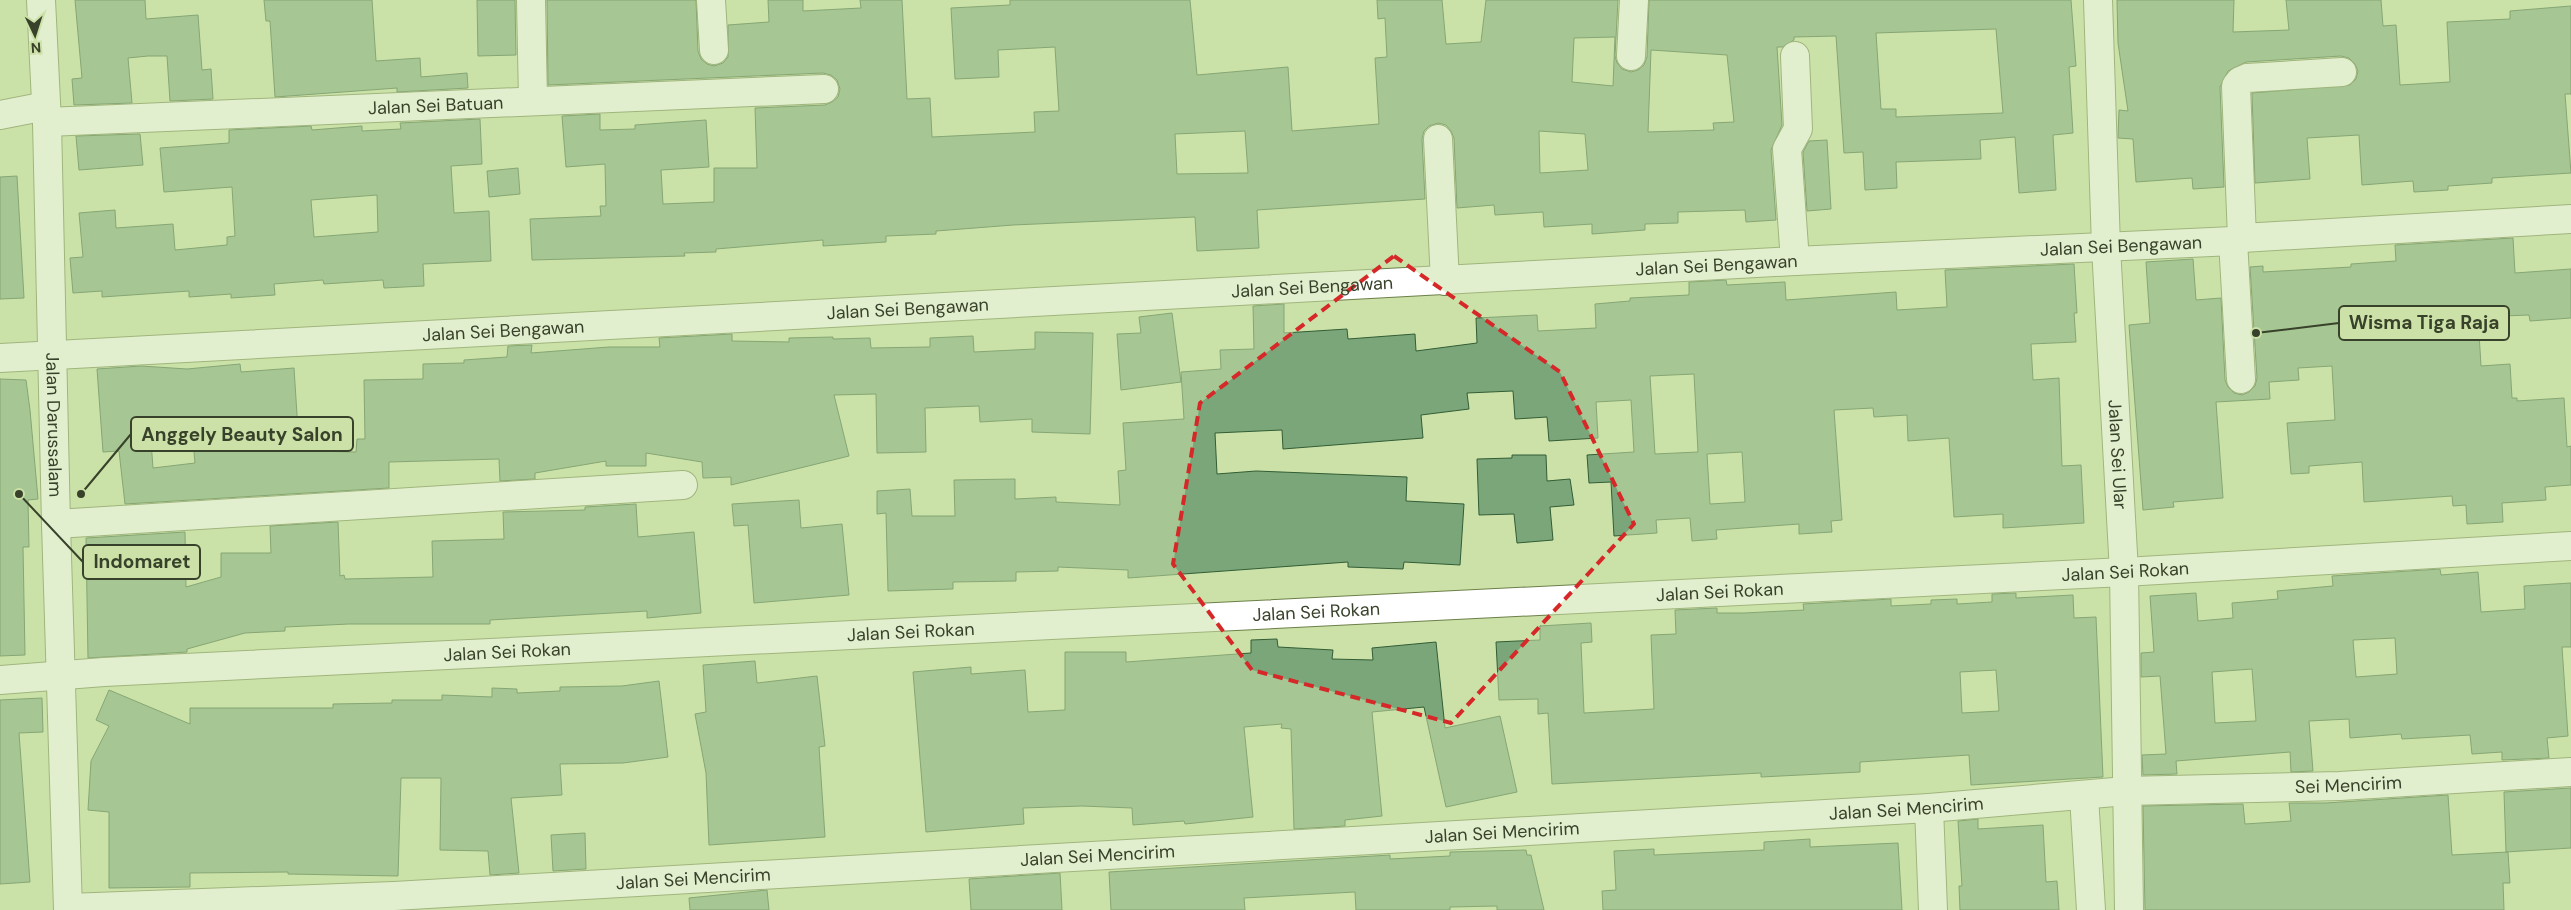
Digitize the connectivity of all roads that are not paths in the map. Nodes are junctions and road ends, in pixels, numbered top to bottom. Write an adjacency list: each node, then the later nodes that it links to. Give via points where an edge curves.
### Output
1 (41, 0): 12 (street, Jalan Darussalam)
2 (531, 0): 11 (street)
3 (711, 0): 6 (street)
4 (1634, 0): 7 (street)
5 (2098, 0): 17 (street, Jalan Sei Ular)
6 (714, 50)
7 (1631, 56)
8 (1795, 56): 18 (street, via 1798,129 1787,149)
9 (2342, 72): 16 (street, via 2247,78 2236,86)
10 (824, 88): 11 (street, Jalan Sei Batuan)
11 (534, 101): 12 (street, Jalan Sei Batuan)
12 (47, 114): 13 (street, Jalan Sei Batuan); 20 (street, Jalan Darussalam)
13 (0, 115)
14 (1438, 139): 19 (street)
15 (2571, 219): 16 (street, Jalan Sei Bengawan)
16 (2238, 239): 17 (street, Jalan Sei Bengawan); 22 (street)
17 (2106, 247): 18 (street, Jalan Sei Bengawan); 26 (street, Jalan Sei Ular)
18 (1794, 261): 19 (street, Jalan Sei Bengawan)
19 (1445, 281): 20 (street, Jalan Sei Bengawan, via 915,307)
20 (52, 356): 21 (street, Jalan Sei Bengawan); 24 (street, Jalan Darussalam)
21 (0, 358)
22 (2241, 379)
23 (683, 485): 24 (street)
24 (56, 524): 27 (street, Jalan Darussalam)
25 (2571, 546): 26 (street, Jalan Sei Rokan)
26 (2124, 572): 27 (street, Jalan Sei Rokan); 30 (street, Jalan Sei Ular)
27 (61, 674): 28 (street, Jalan Sei Rokan); 33 (street, Jalan Darussalam)
28 (0, 680)
29 (2571, 772): 30 (street, Sei Mencirim, via 2340,786)
30 (2126, 791): 31 (street, Jalan Sei Mencirim); 36 (street, Jalan Sei Ular)
31 (2084, 796): 32 (street, Jalan Sei Mencirim); 35 (street)
32 (1929, 808): 33 (street, Jalan Sei Mencirim, via 394,896); 34 (street)
33 (68, 909)
34 (1933, 910)
35 (2091, 910)
36 (2129, 910)

